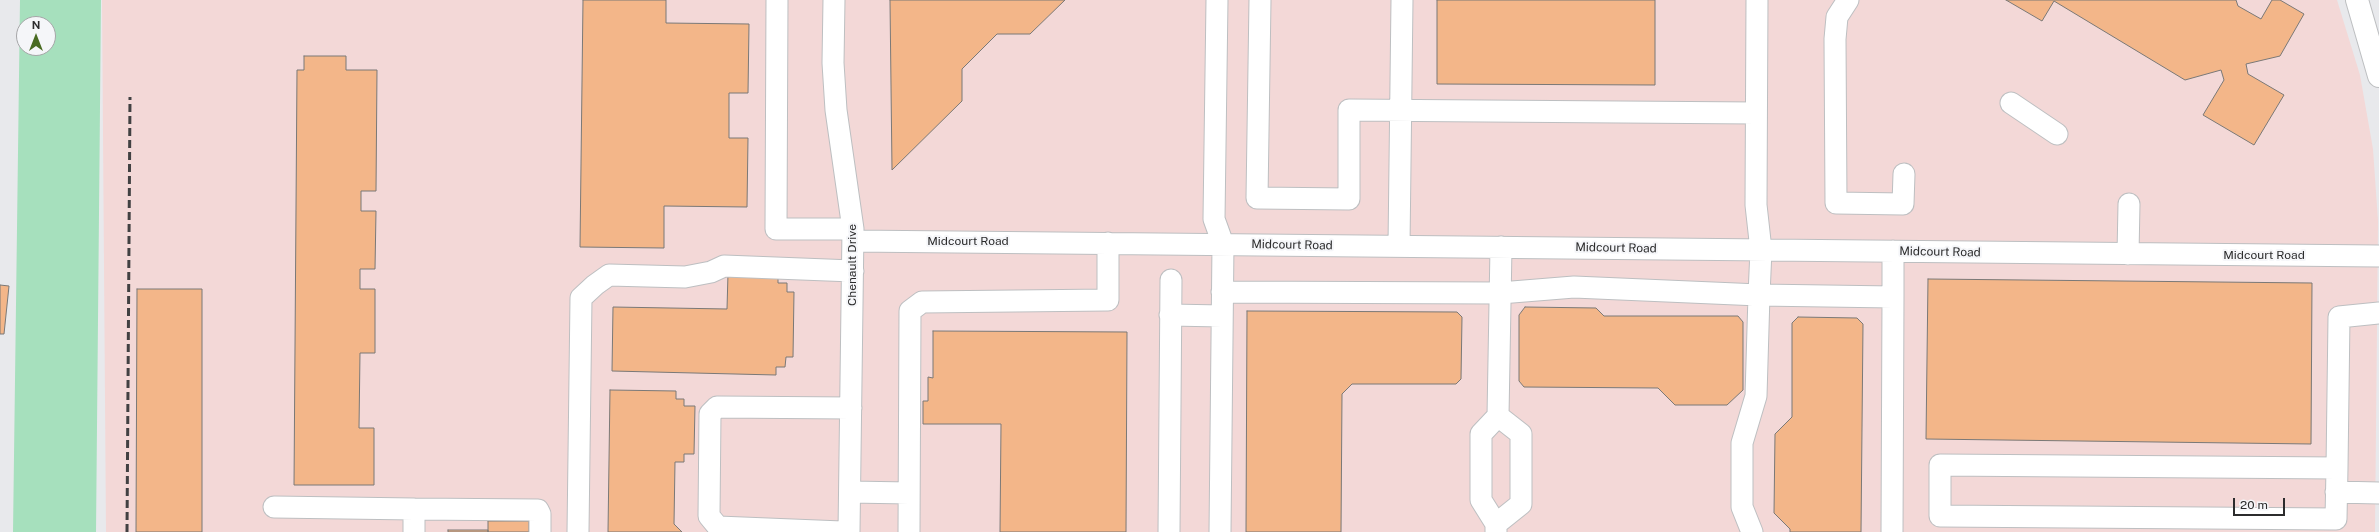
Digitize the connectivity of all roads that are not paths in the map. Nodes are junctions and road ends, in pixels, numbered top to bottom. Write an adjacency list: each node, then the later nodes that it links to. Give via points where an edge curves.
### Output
1 (777, 0): 16 (street, Midcourt Road, via 776,229)
2 (834, 0): 16 (street, Chenault Drive, via 833,63 836,110)
3 (1217, 0): 18 (street, via 1214,219)
4 (1260, 0): 11 (street, via 1257,198 1349,199 1349,110)
5 (1402, 0): 11 (street)
6 (1757, 0): 12 (street)
7 (1848, 0): 14 (street, via 1837,17 1835,39 1836,203 1903,204)
8 (2357, 0): 9 (main road)
9 (2379, 76)
10 (2011, 103): 13 (street)
11 (1401, 110): 12 (street); 19 (street)
12 (1756, 113): 21 (street, via 1756,205)
13 (2057, 134)
14 (1904, 174)
15 (2130, 204): 23 (street)
16 (853, 235): 17 (street, Midcourt Road); 25 (street, Chenault Drive)
17 (1108, 243): 18 (street, Midcourt Road); 39 (street, via 1108,300 922,302 910,311)
18 (1223, 244): 19 (street, Midcourt Road); 27 (street)
19 (1399, 246): 20 (street, Midcourt Road)
20 (1501, 247): 21 (street, Midcourt Road); 28 (street)
21 (1761, 250): 22 (street, Midcourt Road); 29 (street)
22 (1893, 251): 23 (street, Midcourt Road); 30 (street)
23 (2128, 254): 24 (street, Midcourt Road)
24 (2379, 256)
25 (853, 271): 34 (street, Chenault Drive); 46 (street, via 724,266 711,272 685,277 609,275 581,298)
26 (1170, 280): 32 (street)
27 (1222, 292): 28 (street); 33 (street)
28 (1500, 293): 29 (street, via 1574,287); 35 (street)
29 (1759, 295): 30 (street); 52 (street, via 1756,396 1742,443 1742,507)
30 (1892, 297): 53 (street)
31 (2379, 313): 36 (street, via 2339,317)
32 (1170, 315): 33 (street); 50 (street)
33 (1222, 316): 51 (street)
34 (851, 408): 37 (street, Chenault Drive); 47 (street, via 717,407 710,414 709,516 718,527)
35 (1498, 416): 43 (street, via 1480,434 1481,500); 43 (street, via 1522,434 1521,504)
36 (2337, 468): 38 (street); 38 (street, via 1940,465 1940,516 2336,519)
37 (850, 492): 39 (street); 48 (street, Chenault Drive)
38 (2336, 492): 40 (street)
39 (909, 493): 49 (street)
40 (2379, 493)
41 (274, 507): 42 (street)
42 (414, 509): 44 (street); 45 (street, via 538,510)
43 (1496, 528)
44 (414, 532)
45 (540, 532)
46 (578, 532)
47 (842, 532)
48 (850, 532)
49 (909, 532)
50 (1169, 532)
51 (1220, 532)
52 (1752, 532)
53 (1892, 532)

